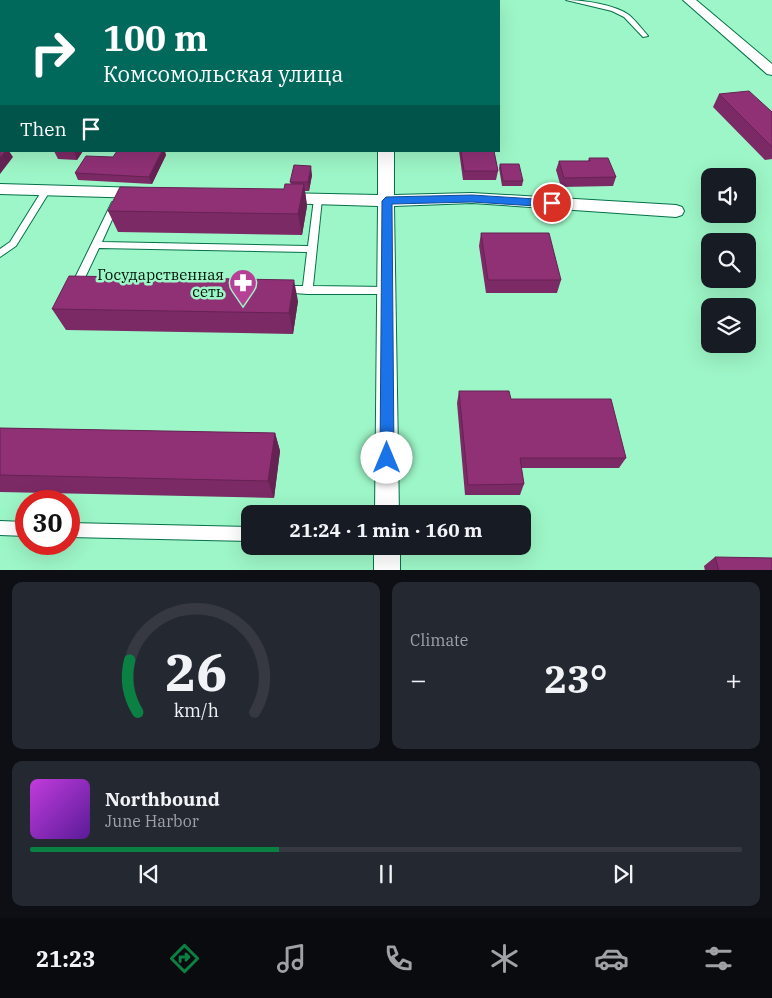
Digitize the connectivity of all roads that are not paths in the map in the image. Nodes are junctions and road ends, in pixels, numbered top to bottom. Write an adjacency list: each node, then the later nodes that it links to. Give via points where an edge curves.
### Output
1 (569, 0): 3 (lane, via 614,10 626,16)
2 (689, 0): 4 (street)
3 (645, 36)
4 (772, 71)
5 (386, 152): 12 (street)
6 (0, 189): 7 (street)
7 (46, 190): 8 (street); 16 (lane, via 14,244)
8 (121, 193): 9 (street); 14 (lane)
9 (160, 194)
10 (268, 198): 11 (street)
11 (318, 199): 12 (street); 15 (lane)
12 (386, 201): 13 (street, via 472,198); 20 (street)
13 (676, 211)
14 (95, 246): 15 (lane); 17 (lane, via 76,286)
15 (312, 249): 19 (lane)
16 (0, 254)
17 (86, 286)
18 (269, 289): 19 (lane)
19 (308, 290): 20 (lane)
20 (387, 291): 21 (street)
21 (387, 505)
22 (0, 528): 23 (lane)
23 (15, 529)
24 (80, 530): 25 (lane)
25 (241, 534)
26 (387, 555): 27 (street)
27 (387, 570)

